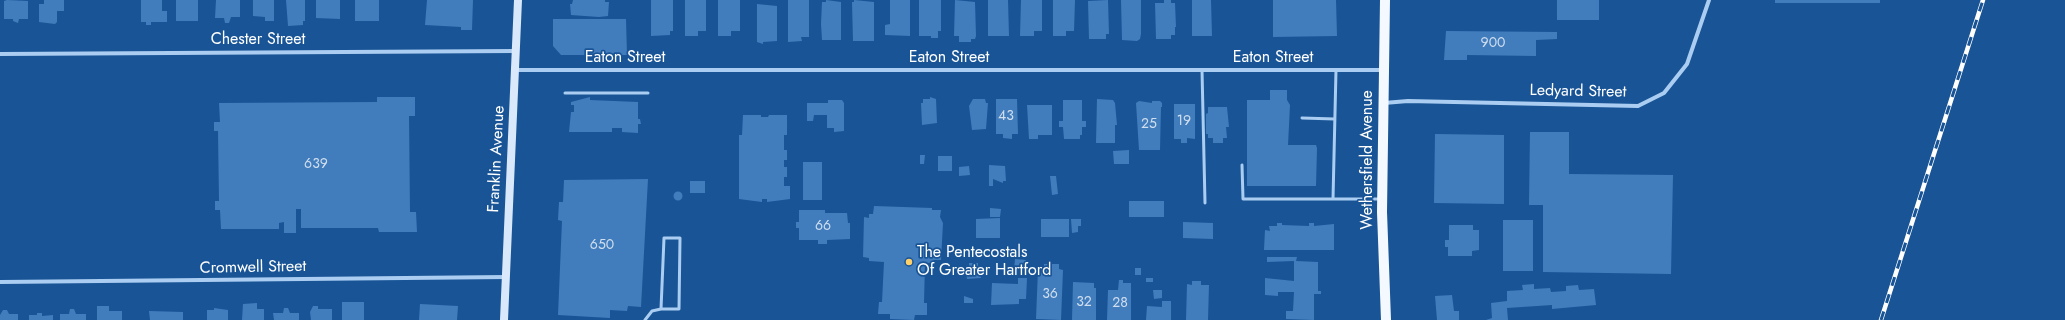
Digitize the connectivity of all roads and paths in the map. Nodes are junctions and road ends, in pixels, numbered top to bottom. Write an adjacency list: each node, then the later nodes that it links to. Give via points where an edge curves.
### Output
1 (518, 0): 4 (main road, Franklin Avenue)
2 (1385, 0): 9 (main road, Wethersfield Avenue)
3 (1709, 0): 12 (street, Ledyard Street, via 1687,64 1664,93 1638,106 1408,101)
4 (516, 51): 5 (street, Chester Street); 6 (main road, Franklin Avenue)
5 (0, 54)
6 (515, 70): 7 (street, Eaton Street); 19 (main road, Franklin Avenue)
7 (1202, 70): 8 (street, Eaton Street); 18 (lane)
8 (1336, 70): 9 (street, Eaton Street); 14 (lane)
9 (1384, 70): 12 (main road, Wethersfield Avenue)
10 (565, 93): 11 (lane)
11 (648, 93)
12 (1383, 104): 17 (main road, Wethersfield Avenue)
13 (1302, 118): 14 (lane)
14 (1335, 119): 16 (lane)
15 (1242, 165): 16 (lane, via 1243,199)
16 (1333, 199): 17 (lane)
17 (1382, 199): 24 (main road, Wethersfield Avenue)
18 (1205, 203)
19 (506, 277): 20 (street, Cromwell Street); 22 (main road, Franklin Avenue)
20 (0, 282)
21 (661, 309): 21 (lane, via 679,309 680,238 664,238); 23 (lane, via 652,311)
22 (504, 320)
23 (645, 320)
24 (1386, 320)

